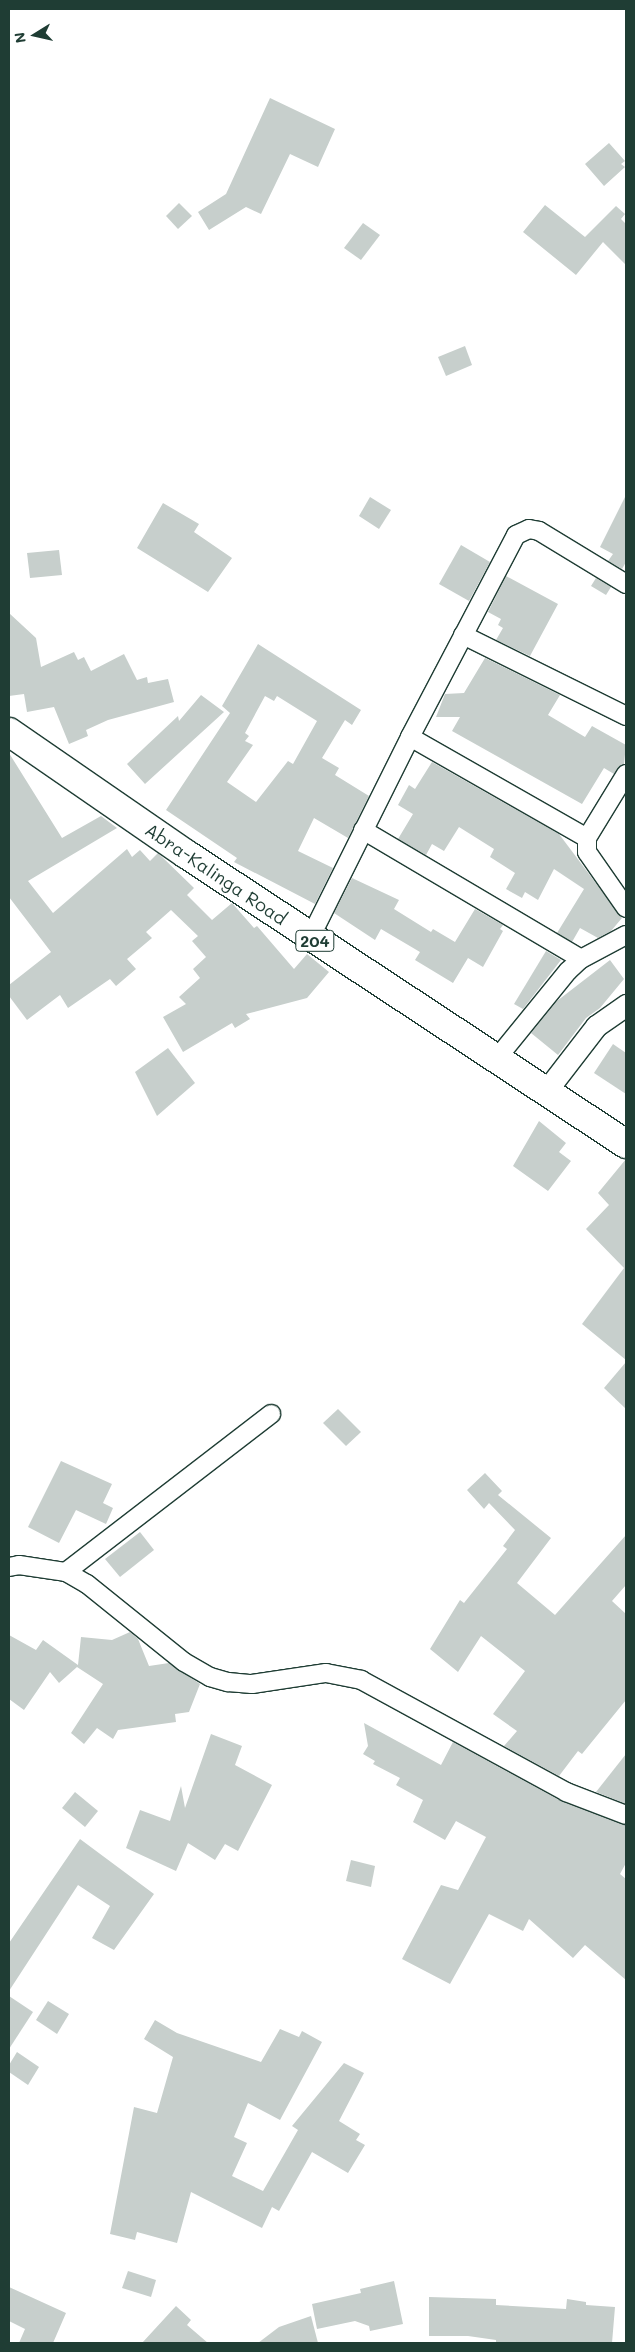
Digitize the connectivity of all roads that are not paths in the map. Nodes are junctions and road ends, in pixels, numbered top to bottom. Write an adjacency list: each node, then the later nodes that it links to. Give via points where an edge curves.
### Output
1 (626, 584): 2 (street, via 539,531 521,531 512,542)
2 (463, 635): 3 (street); 5 (street)
3 (626, 716)
4 (9, 732): 11 (main road, Abra-Kalinga Road / 204)
5 (410, 737): 7 (street); 8 (street)
6 (626, 774): 8 (street)
7 (363, 830): 11 (street); 12 (street)
8 (587, 838): 9 (street, via 590,861)
9 (626, 908)
10 (626, 935): 12 (street)
11 (310, 938): 14 (main road, Abra-Kalinga Road / 204)
12 (581, 959): 14 (street, via 554,987)
13 (626, 1005): 15 (street, via 596,1026)
14 (498, 1057): 15 (main road, Abra-Kalinga Road / 204)
15 (546, 1091): 16 (main road, Abra-Kalinga Road / 204)
16 (626, 1144)
17 (271, 1414): 19 (street)
18 (9, 1567): 19 (street)
19 (66, 1572): 20 (street, via 87,1584 184,1662 210,1676 252,1684 326,1673 361,1680 566,1792)
20 (626, 1815)

